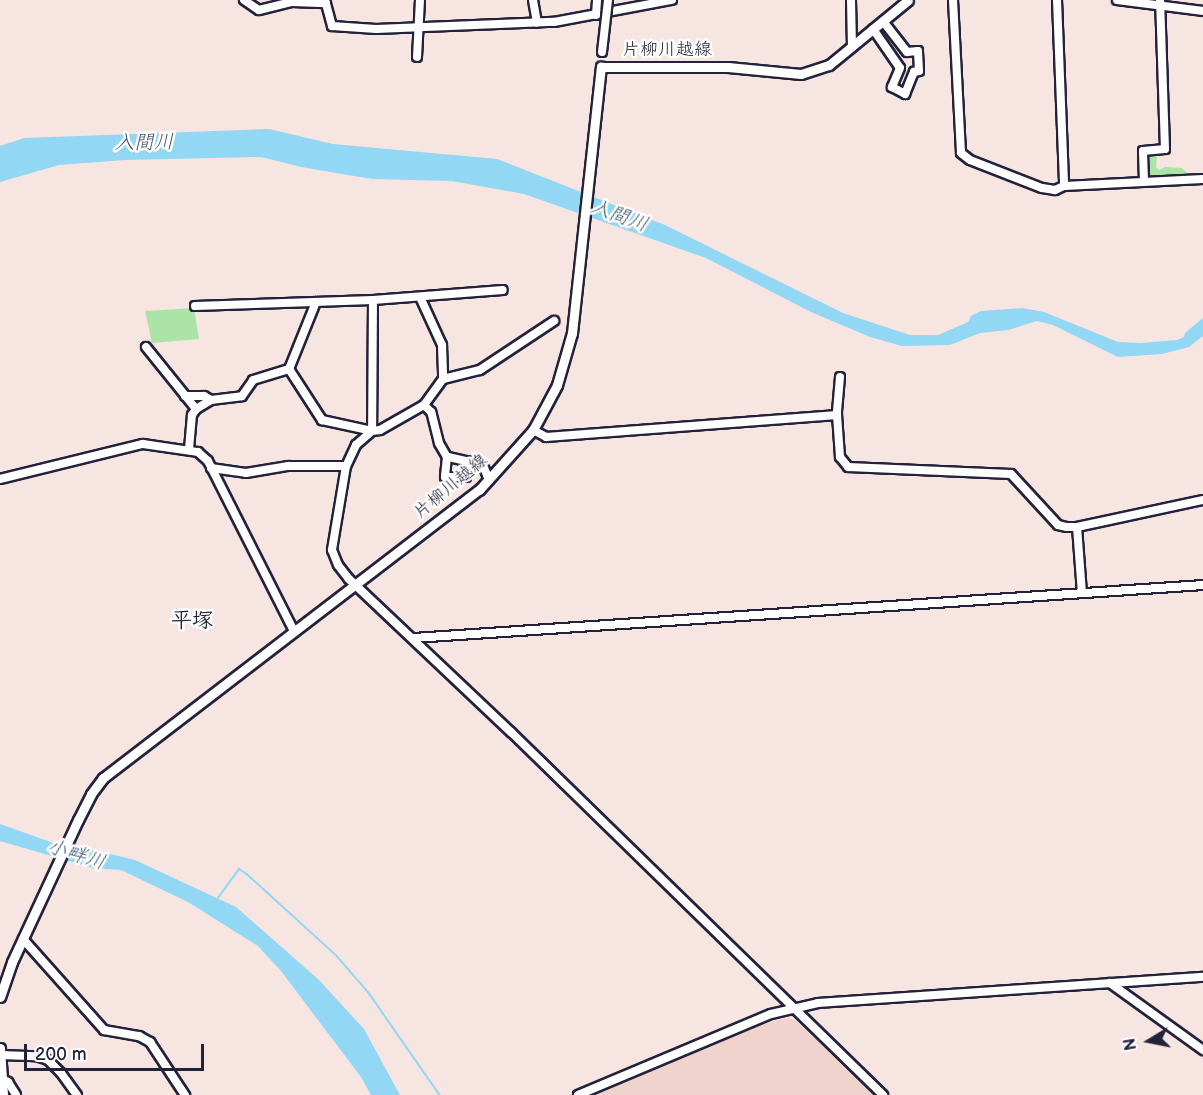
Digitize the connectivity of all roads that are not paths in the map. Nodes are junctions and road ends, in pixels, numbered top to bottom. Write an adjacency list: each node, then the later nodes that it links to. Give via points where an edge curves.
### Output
1 (244, 0): 12 (street, via 259,10)
2 (420, 0): 18 (street)
3 (533, 0): 17 (street)
4 (597, 0): 15 (street)
5 (608, 0): 22 (street, bridge)
6 (672, 0): 15 (street)
7 (851, 0): 20 (street)
8 (908, 0): 16 (main road, 片柳川越線)
9 (953, 0): 25 (street, via 961,153 1042,188 1055,190)
10 (1057, 0): 25 (street)
11 (1117, 0): 13 (street)
12 (325, 2): 18 (street, via 332,26)
13 (1160, 3): 14 (street); 24 (street, via 1165,149 1143,151)
14 (1203, 11)
15 (596, 15): 17 (street)
16 (883, 21): 19 (main road, 片柳川越線); 19 (street, via 907,52 918,51 919,71 914,72 905,94 892,87 900,68)
17 (537, 23): 18 (street)
18 (420, 27): 21 (street)
19 (873, 29): 20 (main road, 片柳川越線)
20 (852, 47): 22 (main road, 片柳川越線, via 829,65 801,74 728,67)
21 (417, 57)
22 (601, 67): 43 (main road, 片柳川越線, via 575,319 550,401)
23 (1203, 179): 24 (street)
24 (1144, 181): 25 (street)
25 (1064, 186)
26 (503, 290): 27 (street)
27 (420, 297): 28 (street); 35 (street, via 442,345)
28 (374, 300): 29 (street); 44 (street)
29 (316, 302): 30 (street); 33 (street)
30 (195, 306)
31 (554, 321): 35 (street, via 480,370)
32 (146, 347): 36 (street)
33 (289, 369): 37 (street, via 253,381); 44 (street, via 322,420)
34 (840, 377): 42 (street)
35 (443, 379): 40 (street)
36 (185, 396): 39 (street); 41 (street)
37 (242, 396): 38 (street); 39 (street)
38 (254, 398)
39 (211, 400): 41 (street)
40 (424, 405): 44 (street, via 386,428); 46 (street, via 431,412)
41 (196, 409): 45 (street)
42 (837, 415): 43 (street, via 546,437); 53 (street, via 840,458 848,467 1011,474 1058,525)
43 (533, 429): 51 (main road, 片柳川越線)
44 (372, 431): 48 (street, via 356,446)
45 (189, 449): 49 (street, via 198,452); 50 (street, via 135,445)
46 (447, 457): 47 (street); 47 (street, via 445,477 466,477)
47 (467, 461): 51 (street, via 485,467)
48 (346, 466): 49 (street, via 288,466 246,473); 54 (street, via 332,550 338,565)
49 (211, 468): 57 (street)
50 (0, 479)
51 (489, 480): 54 (main road, 片柳川越線)
52 (1203, 500): 53 (street)
53 (1077, 527): 56 (street)
54 (357, 584): 57 (main road, 片柳川越線); 58 (street)
55 (1203, 585): 56 (street)
56 (1082, 593): 58 (street)
57 (294, 630): 59 (main road, 片柳川越線, via 112,769 91,794)
58 (414, 638): 64 (street)
59 (23, 939): 61 (main road, 片柳川越線); 72 (street, via 104,1030 139,1036 150,1042)
60 (1203, 976): 62 (street)
61 (2, 980): 63 (main road, 片柳川越線)
62 (1110, 983): 64 (street, via 818,1003); 66 (street)
63 (0, 998)
64 (796, 1008): 73 (street, via 729,1030); 74 (street)
65 (0, 1048): 67 (main road)
66 (1203, 1050)
67 (0, 1054): 68 (main road); 71 (street, via 48,1060)
68 (2, 1079): 69 (main road); 70 (street)
69 (3, 1095)
70 (15, 1095)
71 (77, 1095)
72 (185, 1095)
73 (578, 1095)
74 (883, 1095)

